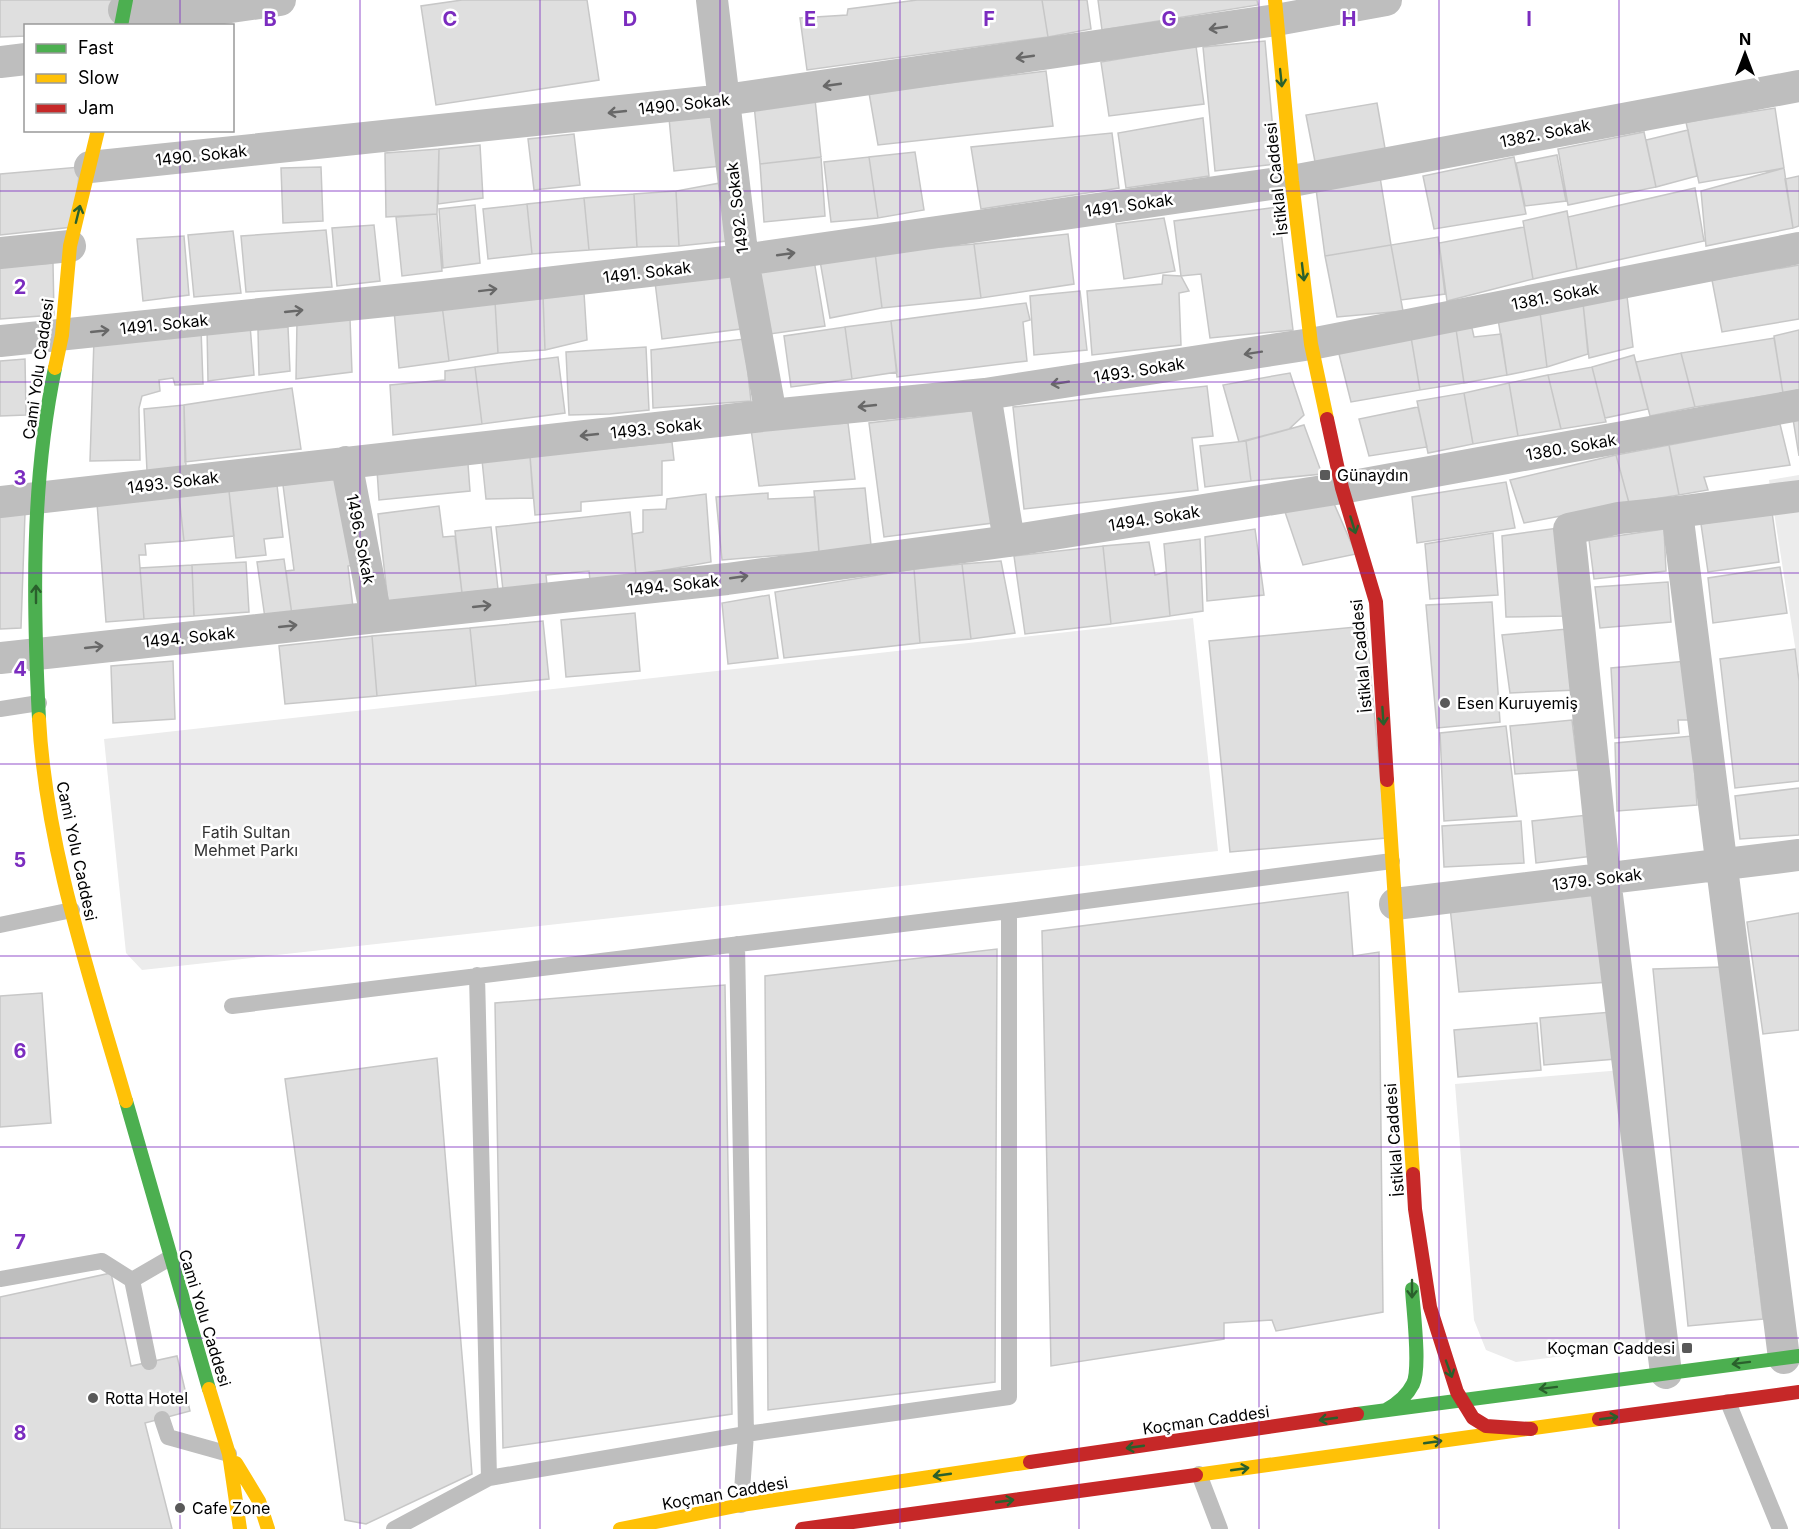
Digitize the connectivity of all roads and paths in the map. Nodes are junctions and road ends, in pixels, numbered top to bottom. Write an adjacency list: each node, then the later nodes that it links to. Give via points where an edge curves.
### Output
1 (280, 0): 5 (street, via 203,11)
2 (712, 0): 9 (street, 1492. Sokak)
3 (1386, 0): 4 (street, 1490. Sokak)
4 (1275, 10): 9 (street, 1490. Sokak, one-way to 9); 12 (main road, İstiklal Caddesi, one-way to 12)
5 (124, 12)
6 (24, 59): 7 (street)
7 (0, 62)
8 (1799, 86): 12 (street, 1382. Sokak)
9 (725, 100): 11 (street, 1490. Sokak, one-way to 11); 16 (street, 1492. Sokak)
10 (98, 132): 11 (main road, Cami Yolu Caddesi)
11 (90, 167): 13 (main road, Cami Yolu Caddesi, one-way to 11)
12 (1292, 181): 16 (street, 1491. Sokak, one-way to 12); 19 (main road, İstiklal Caddesi, one-way to 19)
13 (70, 246): 15 (street); 17 (main road, Cami Yolu Caddesi)
14 (1799, 249): 19 (street, 1381. Sokak)
15 (0, 253)
16 (743, 260): 17 (street, 1491. Sokak, one-way to 16); 22 (street, 1492. Sokak)
17 (62, 335): 18 (street, 1491. Sokak); 26 (main road, Cami Yolu Caddesi, via 49,398)
18 (0, 341)
19 (1311, 344): 20 (street, 1493. Sokak, one-way to 20); 24 (main road, İstiklal Caddesi)
20 (985, 394): 22 (street, 1493. Sokak, one-way to 22); 29 (street)
21 (1799, 405): 24 (street, 1380. Sokak)
22 (771, 415): 23 (street, 1493. Sokak, one-way to 23)
23 (346, 462): 26 (street, 1493. Sokak); 30 (street, 1496. Sokak)
24 (1342, 488): 29 (street, 1494. Sokak); 36 (main road, İstiklal Caddesi, one-way to 36, via 1376,602)
25 (1799, 496): 28 (street)
26 (37, 498): 27 (street, 1493. Sokak); 31 (main road, Cami Yolu Caddesi, one-way to 26)
27 (0, 502)
28 (1677, 512): 37 (street); 38 (street, via 1619,518 1569,529)
29 (1009, 541): 30 (street, 1494. Sokak, one-way to 29, via 727,579)
30 (376, 617): 31 (street, 1494. Sokak, one-way to 30)
31 (36, 653): 32 (street, 1494. Sokak); 33 (main road, Cami Yolu Caddesi)
32 (0, 658)
33 (39, 703): 34 (lane); 40 (main road, Cami Yolu Caddesi, via 50,816)
34 (0, 709)
35 (1799, 855): 37 (street, 1379. Sokak)
36 (1392, 861): 39 (main road, İstiklal Caddesi); 41 (lane)
37 (1722, 864): 38 (street, 1379. Sokak); 50 (street)
38 (1605, 879): 39 (street, 1379. Sokak); 52 (street)
39 (1395, 904): 46 (main road, İstiklal Caddesi)
40 (72, 910): 42 (lane); 47 (main road, Cami Yolu Caddesi)
41 (1009, 911): 43 (lane); 59 (lane, via 1009,1397)
42 (0, 925)
43 (737, 944): 44 (lane); 59 (lane)
44 (477, 975): 45 (lane); 62 (lane)
45 (232, 1006)
46 (1415, 1209): 54 (main road, one-way to 54, via 1430,1307); 56 (main road, one-way to 56, via 1412,1279 1416,1372 1409,1392)
47 (170, 1258): 49 (lane); 60 (main road, Cami Yolu Caddesi)
48 (0, 1280): 49 (lane, via 102,1261)
49 (132, 1280): 51 (lane)
50 (1792, 1357): 52 (main road, Koçman Caddesi, one-way to 52)
51 (150, 1362)
52 (1666, 1373): 54 (main road, Koçman Caddesi, one-way to 54)
53 (1799, 1392): 55 (main road)
54 (1461, 1399): 56 (main road, Koçman Caddesi); 58 (main road, via 1473,1418 1486,1426)
55 (1728, 1402): 58 (main road, one-way to 55); 70 (lane)
56 (1386, 1410): 63 (main road, Koçman Caddesi, one-way to 63)
57 (162, 1419): 60 (lane, via 168,1437)
58 (1531, 1429): 61 (main road, one-way to 58)
59 (746, 1434): 62 (lane); 63 (lane)
60 (229, 1454): 64 (main road); 65 (main road, via 259,1501)
61 (1199, 1474): 68 (main road, one-way to 61); 69 (lane)
62 (489, 1478): 66 (lane)
63 (741, 1505): 67 (main road, Koçman Caddesi)
64 (240, 1529)
65 (268, 1529)
66 (394, 1529)
67 (621, 1529)
68 (802, 1529)
69 (1220, 1529)
70 (1780, 1529)

